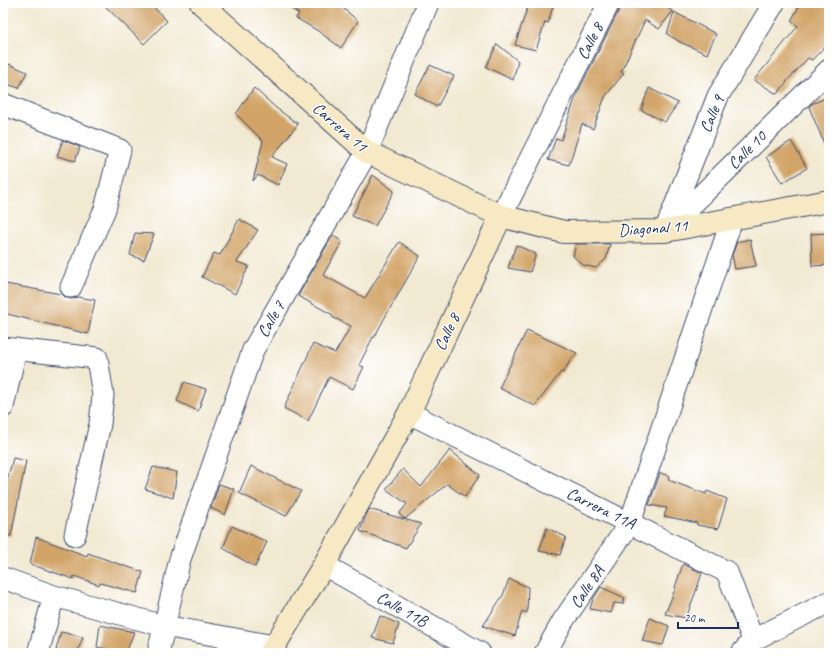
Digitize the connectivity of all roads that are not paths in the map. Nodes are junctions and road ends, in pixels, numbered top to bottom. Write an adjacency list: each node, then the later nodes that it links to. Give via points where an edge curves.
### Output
1 (201, 3): 7 (street, Carrera 11)
2 (428, 3): 7 (street, Calle 7)
3 (609, 3): 9 (street, Calle 8)
4 (774, 3): 11 (street, Calle 9, via 718,96)
5 (829, 70): 11 (street, Calle 10)
6 (3, 104): 12 (street, via 120,150 105,209)
7 (367, 152): 9 (street, Carrera 11); 22 (street, Calle 7, via 253,350 180,559)
8 (829, 201): 10 (street, Diagonal 11)
9 (501, 216): 11 (street, Diagonal 11, via 564,232); 15 (street, Calle 8)
10 (732, 219): 11 (street, Diagonal 11); 16 (street, Calle 8A)
11 (665, 231)
12 (71, 287)
13 (9, 349): 14 (street); 17 (street, via 97,358 103,395 100,424)
14 (3, 407)
15 (409, 413): 16 (street, Carrera 11A); 18 (street, Calle 8)
16 (630, 523): 24 (street, Carrera 11A, via 727,572); 29 (street, Calle 8A, via 563,621)
17 (75, 535)
18 (324, 565): 23 (street, Calle 11B); 25 (street, Calle 8)
19 (3, 578): 20 (street)
20 (54, 596): 22 (street); 26 (street)
21 (829, 602): 24 (street)
22 (164, 626): 25 (street); 27 (street, Calle 7)
23 (451, 645): 28 (street, Calle 11B)
24 (748, 646)
25 (272, 649)
26 (38, 653)
27 (158, 653)
28 (480, 653)
29 (545, 653)

